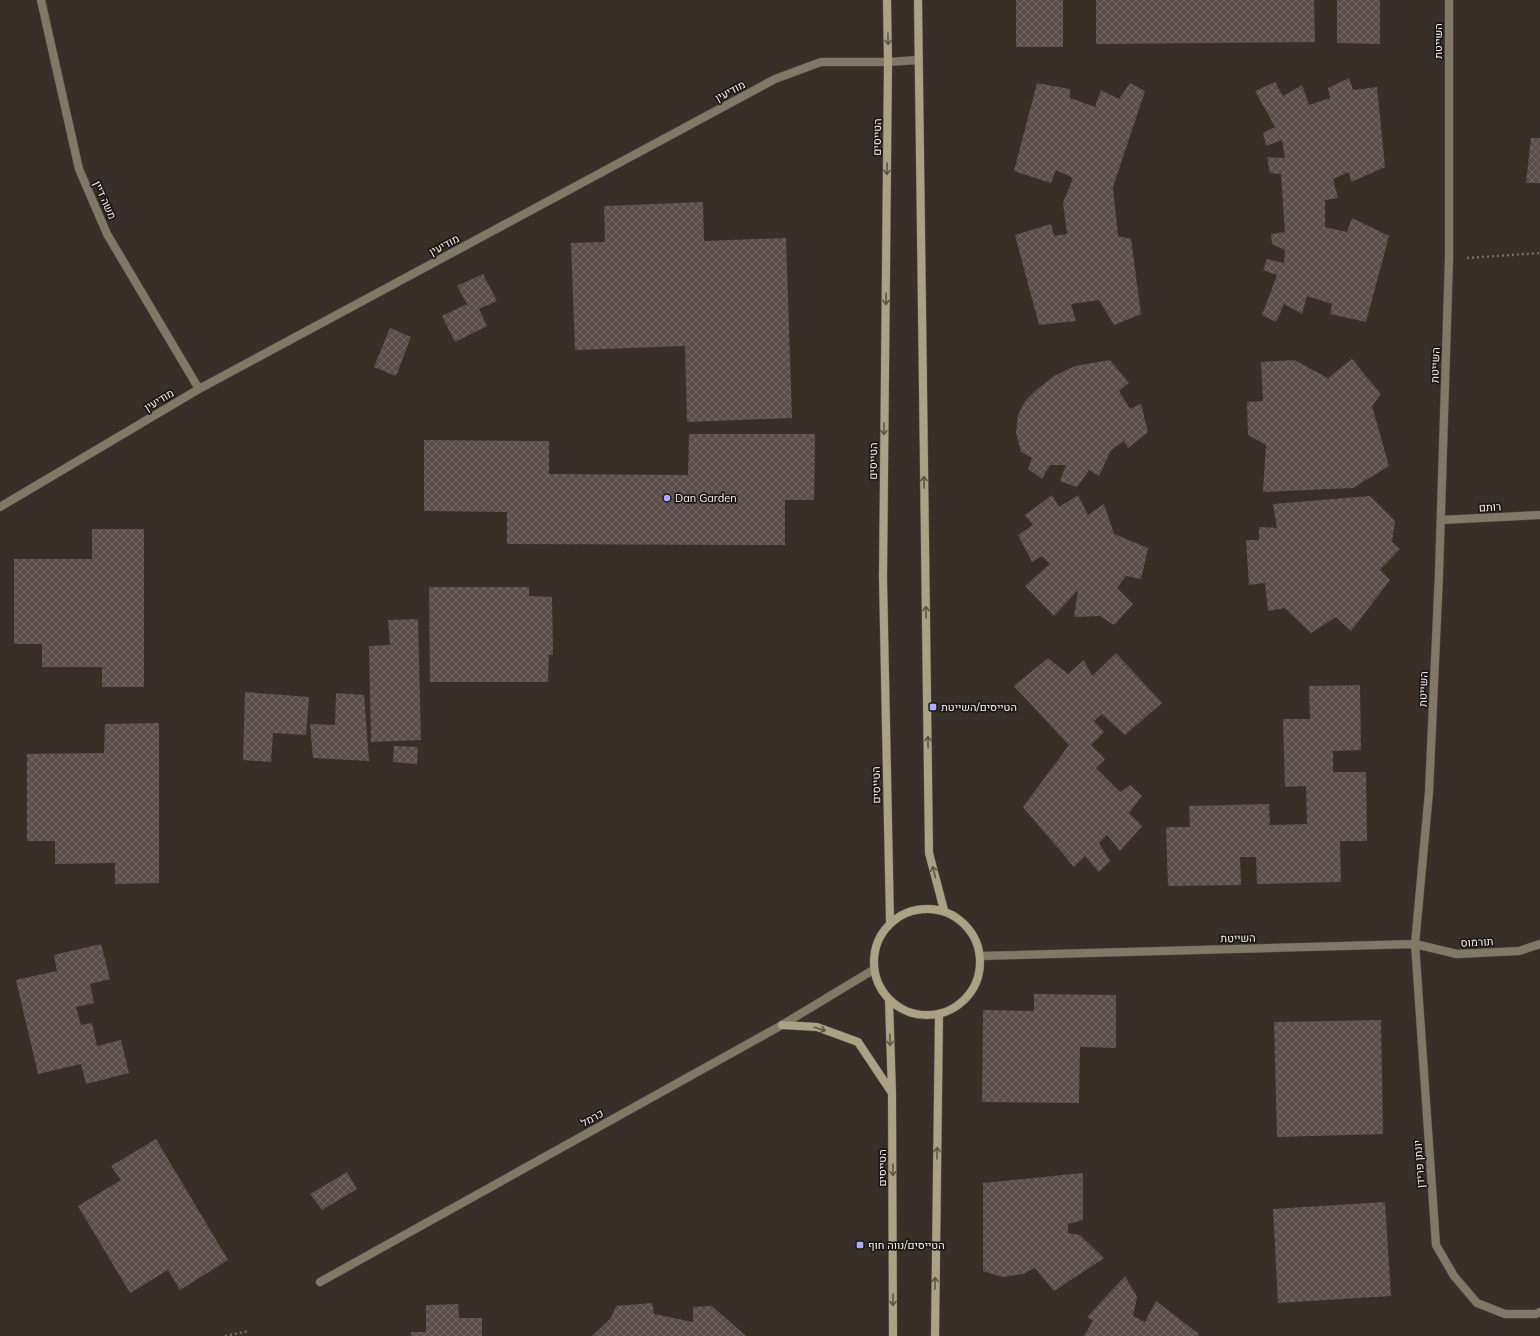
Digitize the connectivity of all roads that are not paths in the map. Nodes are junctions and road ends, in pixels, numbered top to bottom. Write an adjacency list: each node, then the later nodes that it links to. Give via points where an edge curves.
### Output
1 (41, 0): 7 (street, משה דיין, via 79,169 107,234)
2 (887, 0): 6 (street, הטייסים, one-way to 6)
3 (918, 0): 5 (street)
4 (1449, 0): 10 (street, השייטת, via 1449,259)
5 (918, 60): 6 (street, מודיעין); 11 (street, one-way to 5, via 929,853)
6 (888, 62): 7 (street, מודיעין, via 821,62 775,80); 12 (street, הטייסים, one-way to 12, via 883,578)
7 (199, 389): 8 (street, מודיעין)
8 (0, 507)
9 (1540, 515): 10 (street, רותם)
10 (1441, 520): 13 (street, השייטת, via 1429,792)
11 (944, 910): 12 (street, via 913,910 901,914); 15 (street, via 956,917 973,936)
12 (890, 922): 16 (street, via 882,930 876,943)
13 (1415, 944): 14 (street, תורמוס, via 1456,954 1519,951); 15 (street, השייטת); 22 (street, יונתן פרידן, via 1436,1244 1454,1276 1477,1303 1505,1314)
14 (1540, 944)
15 (982, 956): 18 (street, via 981,972 974,988 961,1002)
16 (873, 970): 17 (street); 19 (street, כרמל)
17 (889, 1001): 18 (street, via 904,1011); 20 (street, הטייסים, one-way to 20)
18 (939, 1015): 24 (street, one-way to 18)
19 (782, 1025): 20 (street, one-way to 20, via 817,1027 858,1042); 21 (street, כרמל)
20 (892, 1093): 23 (street, הטייסים, one-way to 23)
21 (320, 1282)
22 (1540, 1312)
23 (893, 1336)
24 (935, 1336)

